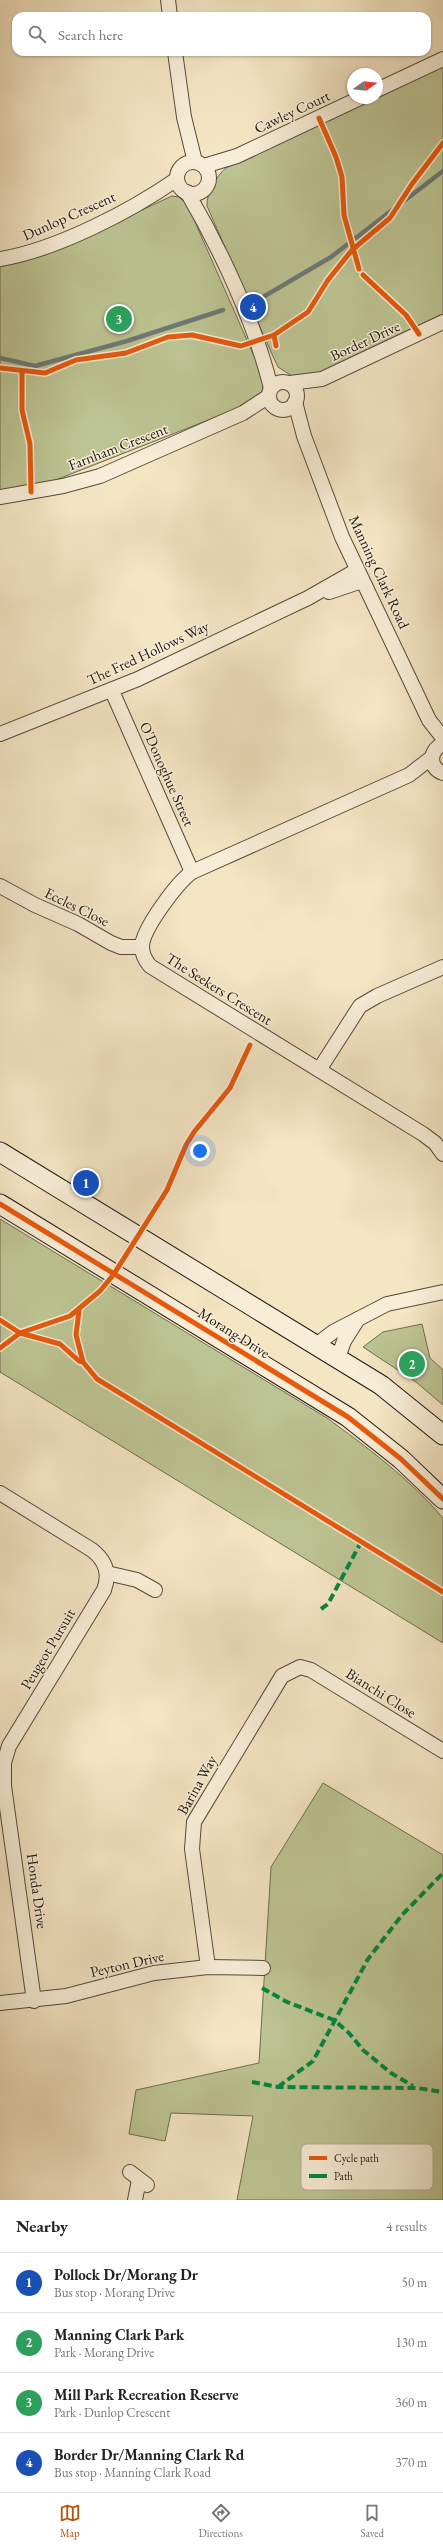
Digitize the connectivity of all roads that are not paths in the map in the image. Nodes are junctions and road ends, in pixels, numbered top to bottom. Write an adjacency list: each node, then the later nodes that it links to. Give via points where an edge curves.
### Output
1 (168, 0): 2 (street)
2 (170, 12)
3 (176, 56): 7 (street, via 184,117)
4 (443, 59): 5 (street)
5 (383, 87)
6 (347, 104): 7 (street, Cawley Court, via 237,156)
7 (198, 167): 8 (street, via 178,171); 9 (street, via 208,185)
8 (182, 187): 9 (street); 10 (street, Manning Clark Road); 11 (street, Dunlop Crescent, via 149,198 38,251)
9 (201, 192): 10 (street, Manning Clark Road)
10 (207, 227): 13 (street, Manning Clark Road)
11 (0, 259)
12 (443, 322): 14 (street, Border Drive)
13 (262, 353): 15 (street, Manning Clark Road); 16 (street, Manning Clark Road)
14 (322, 379): 15 (street, Border Drive); 16 (street, Border Drive)
15 (288, 383): 16 (street, Manning Clark Road, via 295,390); 16 (street, Border Drive, via 278,383)
16 (282, 400): 17 (street, Farnham Crescent, via 243,413 100,476 63,486); 18 (street, Manning Clark Road, via 304,436 342,537)
17 (0, 497)
18 (360, 576): 19 (street, The Fred Hollows Way); 21 (street, Manning Clark Road, via 429,720)
19 (112, 690): 20 (street, The Fred Hollows Way); 22 (street, O'Donoghue Street)
20 (0, 734)
21 (439, 755): 22 (street, via 409,775)
22 (192, 872): 24 (street, via 174,888 144,936)
23 (0, 886): 24 (street, Eccles Close, via 120,947)
24 (142, 947): 26 (street, The Seekers Crescent, via 143,955 150,966)
25 (443, 967): 26 (street, via 360,1006)
26 (319, 1070): 28 (street, The Seekers Crescent, via 423,1134 435,1143)
27 (0, 1152): 32 (main road)
28 (443, 1154)
29 (0, 1204): 36 (main road, Morang Drive, via 348,1417 401,1459)
30 (443, 1292): 31 (street, via 387,1304)
31 (358, 1319): 32 (street, via 333,1332); 33 (street, via 344,1341)
32 (316, 1345): 33 (main road)
33 (338, 1358): 34 (main road, via 409,1406)
34 (443, 1435)
35 (0, 1493): 37 (street, via 92,1550 103,1561)
36 (443, 1499)
37 (107, 1573): 38 (street, via 138,1580); 41 (street, Peugeot Pursuit, via 104,1590 9,1746)
38 (155, 1590)
39 (300, 1667): 40 (street, Bianchi Close, via 311,1670); 42 (street, Barina Way, via 282,1676 194,1822 192,1849)
40 (443, 1751)
41 (2, 1786): 44 (street, Honda Drive)
42 (208, 1967): 43 (street, Peyton Drive); 44 (street, Peyton Drive, via 154,1973 66,1996)
43 (263, 1968)
44 (34, 2001): 45 (street, Peyton Drive)
45 (0, 2003)
46 (139, 2179): 47 (street)
47 (135, 2200)

